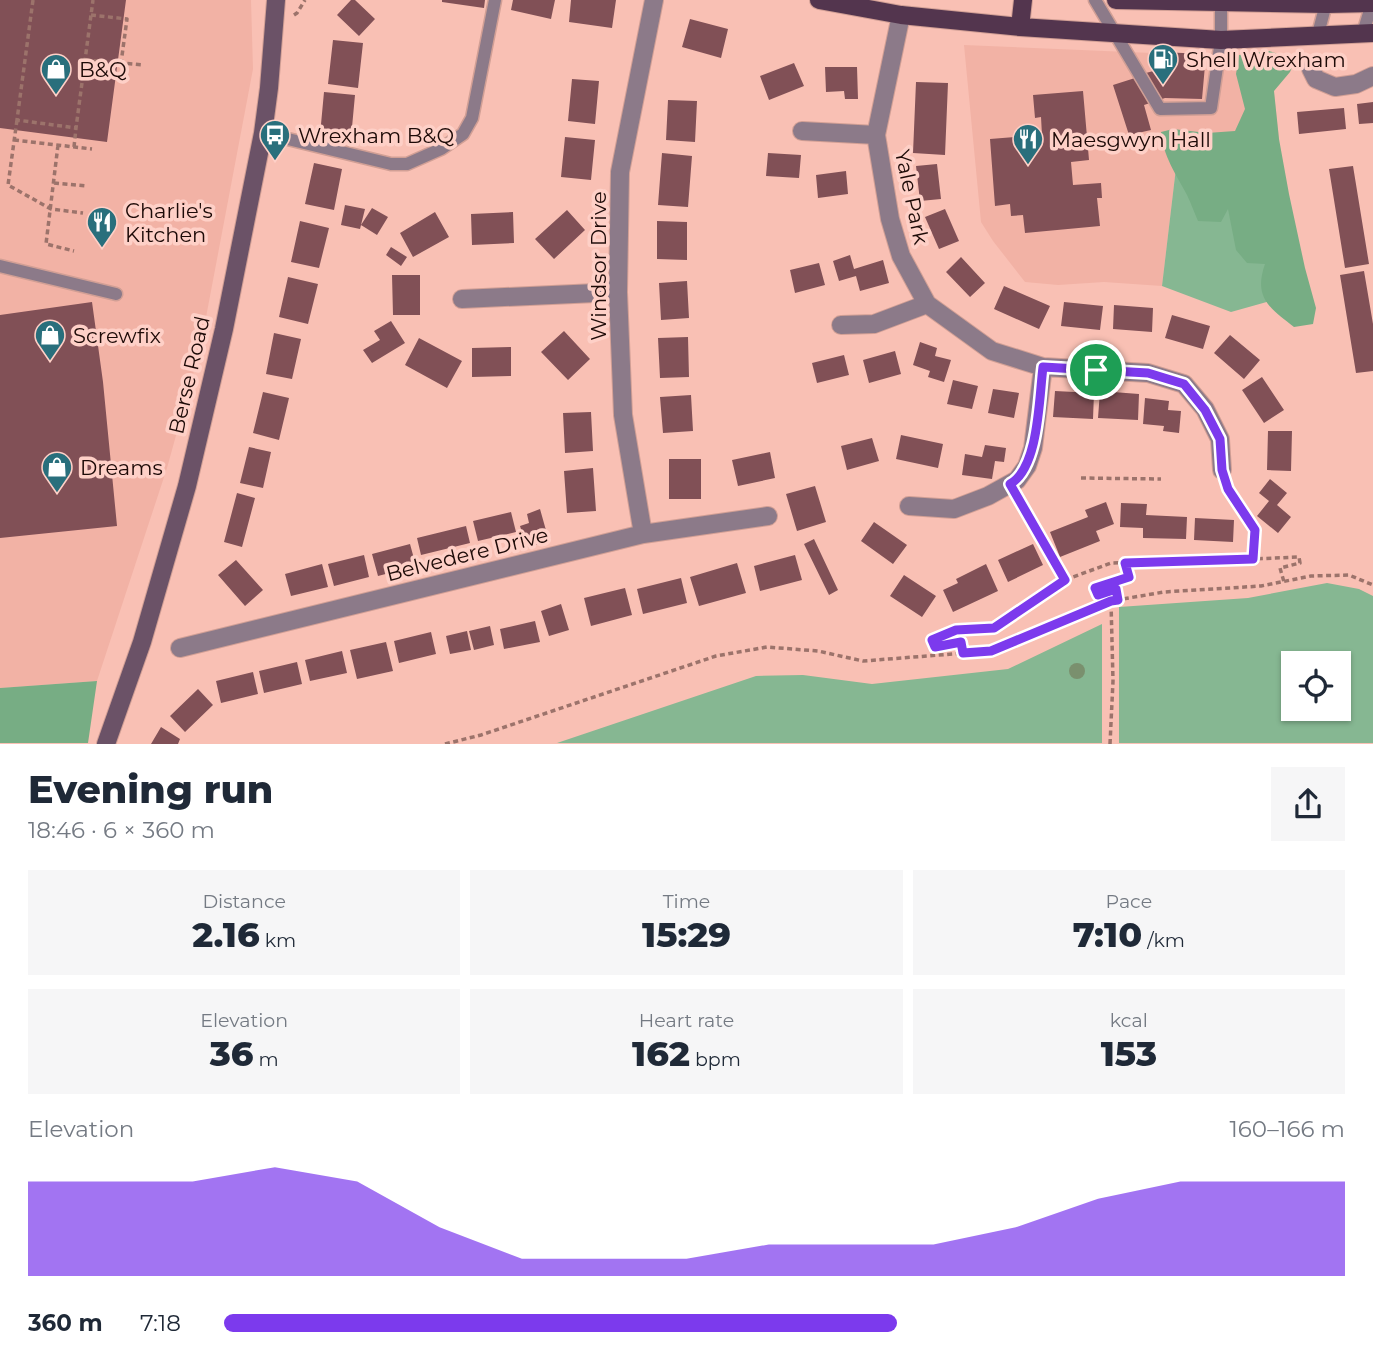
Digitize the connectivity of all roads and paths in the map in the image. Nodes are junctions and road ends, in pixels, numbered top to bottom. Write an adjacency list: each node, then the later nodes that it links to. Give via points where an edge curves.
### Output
1 (33, 0): 27 (path)
2 (93, 0): 16 (path)
3 (305, 0): 15 (path)
4 (495, 0): 30 (lane, via 472,118 463,134 441,149 407,164 391,164)
5 (654, 0): 42 (street, Windsor Drive, via 620,172)
6 (819, 0): 14 (main road)
7 (1023, 0): 17 (main road)
8 (1095, 0): 18 (lane)
9 (1116, 0): 10 (main road)
10 (1221, 2): 11 (main road); 21 (lane)
11 (1327, 2): 12 (main road); 20 (lane)
12 (1372, 2): 19 (lane)
13 (277, 3): 30 (main road, Berse Road)
14 (902, 8): 17 (main road); 31 (street, Yale Park)
15 (298, 13)
16 (91, 15): 22 (path); 23 (path, via 127,19)
17 (1020, 26): 18 (main road)
18 (1116, 33): 21 (main road); 21 (lane, via 1160,109 1211,108)
19 (1368, 33): 20 (main road)
20 (1318, 34): 21 (main road)
21 (1221, 40)
22 (85, 60): 23 (path); 28 (path)
23 (121, 63): 24 (path)
24 (144, 65)
25 (1311, 69): 26 (street, via 1317,79 1335,87)
26 (1373, 76)
27 (17, 120): 28 (path); 32 (path)
28 (76, 128): 34 (path)
29 (802, 131): 31 (street, Yale Park)
30 (263, 133): 64 (main road, Berse Road, via 187,486 142,642)
31 (876, 135): 45 (street, Yale Park, via 901,256)
32 (14, 140): 33 (path); 38 (path, via 8,185)
33 (58, 145): 34 (path); 36 (path)
34 (74, 147): 35 (path)
35 (92, 149)
36 (54, 183): 37 (path); 38 (path)
37 (87, 186)
38 (51, 209): 39 (path); 40 (path, via 47,244)
39 (83, 213)
40 (74, 251)
41 (0, 266): 43 (lane)
42 (618, 292): 44 (street); 54 (street, Windsor Drive, via 623,415)
43 (116, 294)
44 (462, 299)
45 (927, 304): 46 (street, via 874,324); 47 (street, Yale Park, via 992,351)
46 (841, 324)
47 (1043, 367): 48 (street, Yale Park, via 1148,373 1184,384 1220,439); 51 (street, via 1033,448 1027,466)
48 (1222, 470): 55 (path, via 1228,489 1255,530)
49 (1080, 478): 50 (path)
50 (1161, 479)
51 (1010, 484): 52 (street, via 954,509); 57 (path)
52 (909, 506)
53 (768, 516): 54 (street, Belvedere Drive)
54 (643, 534): 62 (street, Belvedere Drive)
55 (1253, 559): 56 (path); 58 (path, via 1298,556 1300,563 1280,568)
56 (1125, 563): 57 (path, via 1111,563); 60 (path, via 1129,577 1095,588 1098,595 1116,589)
57 (1065, 580): 63 (path, via 994,628 956,630 932,640 935,647 961,642)
58 (1284, 582): 59 (path, via 1349,575); 60 (path)
59 (1373, 585)
60 (1118, 600): 61 (path)
61 (1111, 601): 63 (path, via 991,651); 66 (path)
62 (180, 648)
63 (963, 653): 65 (path, via 863,661 818,651 754,649 716,656)
64 (106, 744)
65 (445, 744)
66 (1110, 744)

